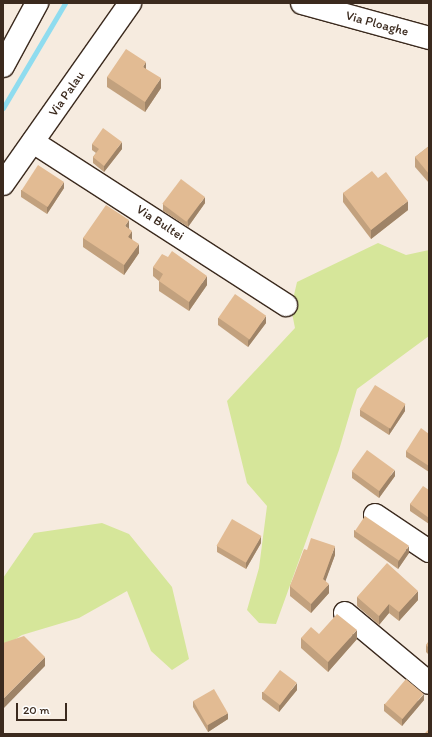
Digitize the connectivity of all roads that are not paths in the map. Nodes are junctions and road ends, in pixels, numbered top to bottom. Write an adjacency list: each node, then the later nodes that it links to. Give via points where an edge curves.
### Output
1 (37, 3): 5 (street)
2 (130, 3): 6 (street, Via Palau)
3 (302, 3): 4 (street, Via Ploaghe)
4 (429, 38)
5 (3, 66)
6 (33, 142): 7 (street, Via Palau); 8 (street, Via Bultei)
7 (3, 184)
8 (286, 304)
9 (375, 515): 10 (street)
10 (429, 551)
11 (345, 613): 12 (street)
12 (429, 683)

